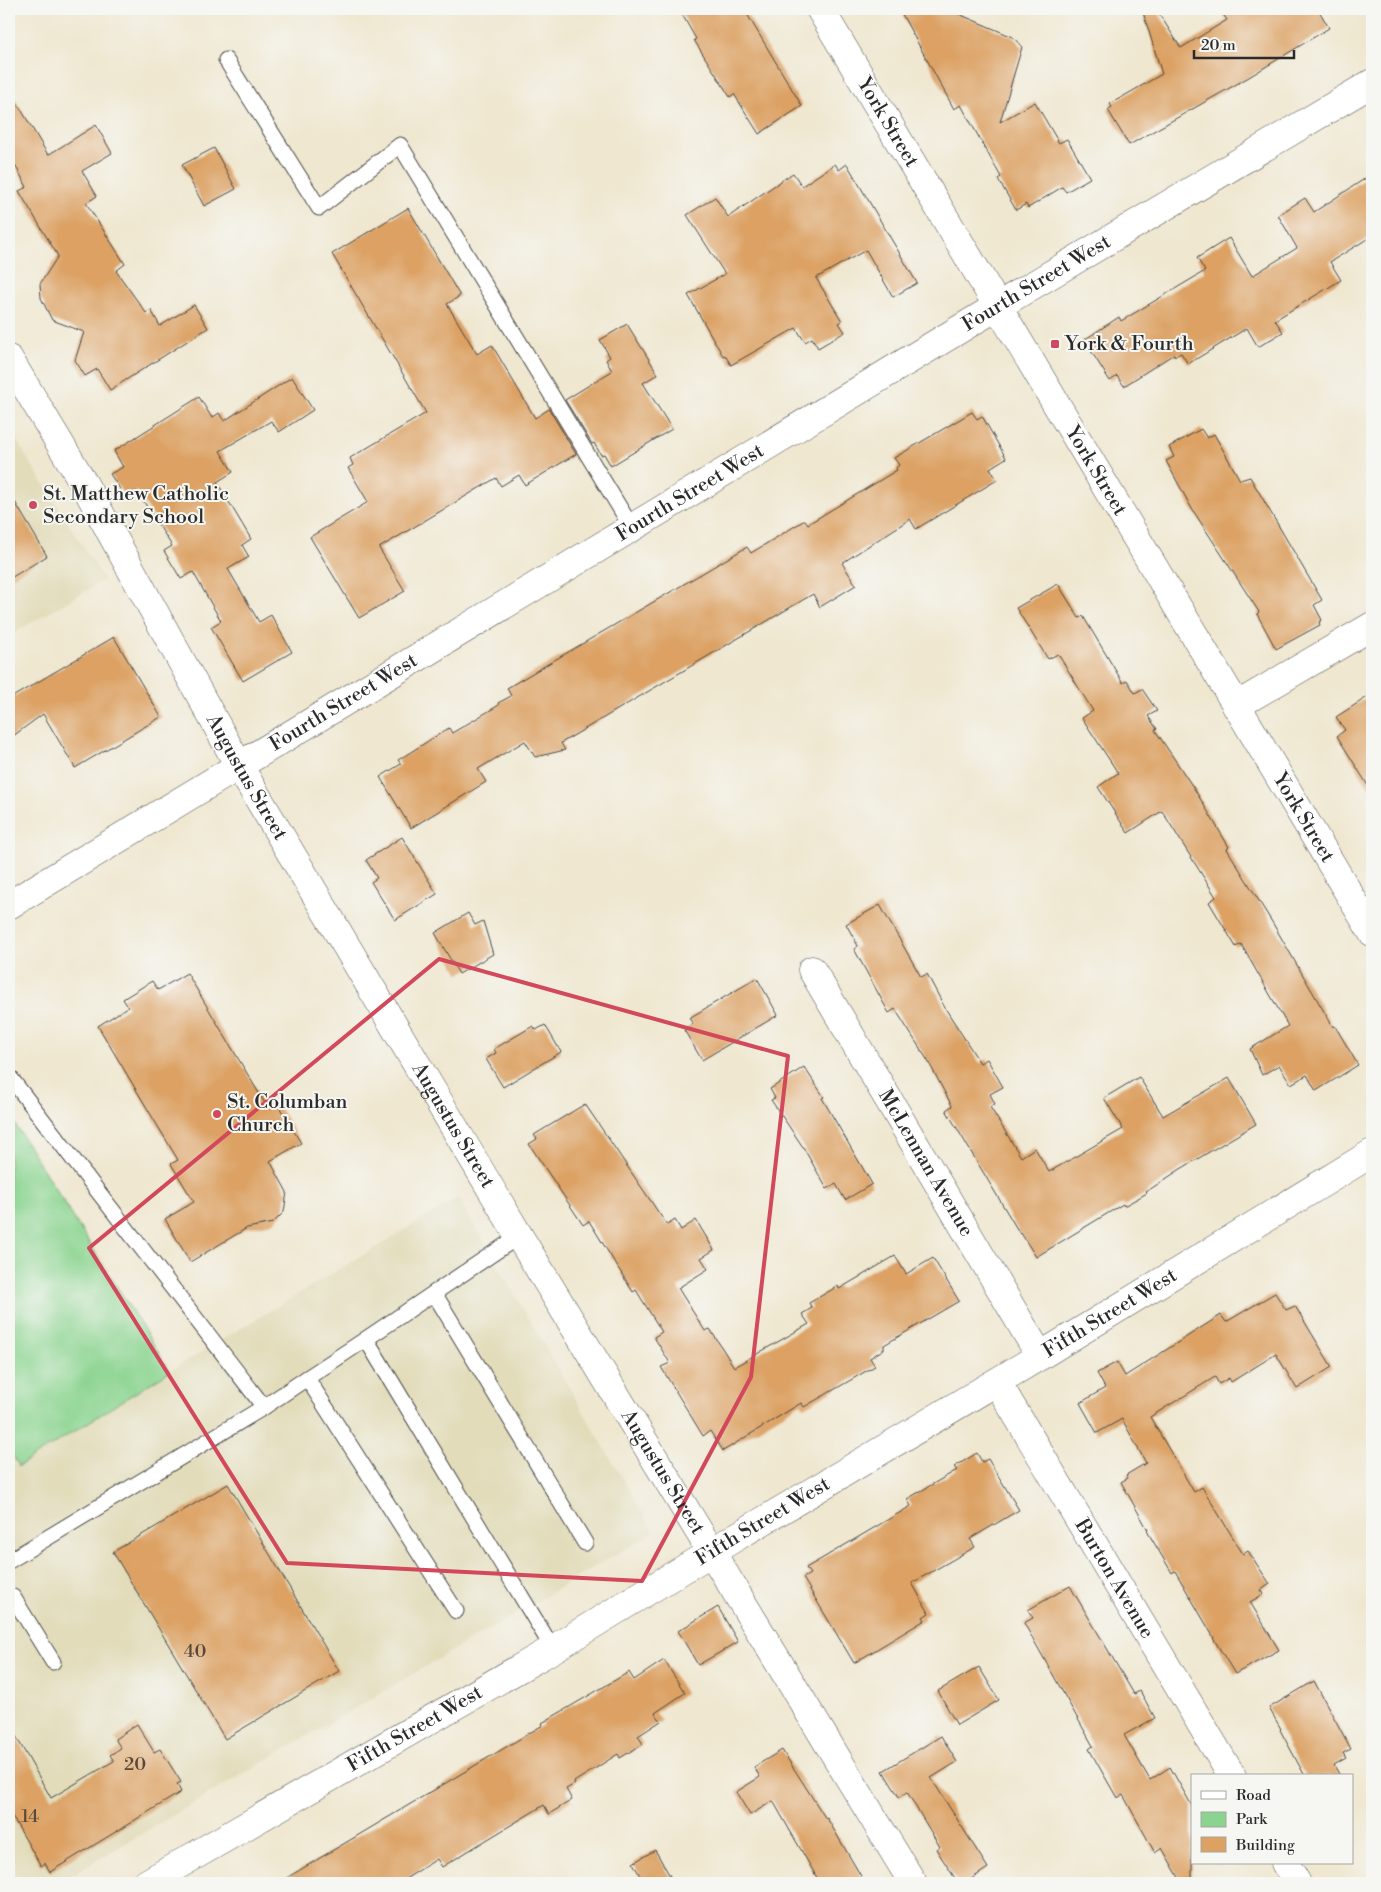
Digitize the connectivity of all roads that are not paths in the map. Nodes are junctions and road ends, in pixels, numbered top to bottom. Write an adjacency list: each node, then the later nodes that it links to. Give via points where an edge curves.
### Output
1 (820, 9): 4 (street, York Street)
2 (226, 60): 6 (lane, via 319,208 400,145)
3 (1372, 83): 4 (street, Fourth Street West)
4 (998, 306): 6 (street, Fourth Street West); 8 (street, York Street)
5 (9, 359): 9 (street, Augustus Street, via 83,482)
6 (632, 528): 9 (street, Fourth Street West)
7 (1372, 626): 8 (street)
8 (1236, 706): 11 (street, York Street)
9 (239, 766): 10 (street, Fourth Street West); 15 (street, Augustus Street)
10 (9, 905)
11 (1372, 932)
12 (812, 970): 18 (street, McLennan Avenue)
13 (9, 1076): 21 (lane)
14 (1372, 1153): 18 (street, Fifth Street West)
15 (519, 1236): 16 (lane); 23 (street, Augustus Street)
16 (434, 1294): 17 (lane); 22 (lane)
17 (366, 1339): 19 (lane); 27 (lane)
18 (1040, 1356): 20 (street, Fifth Street West)
19 (307, 1378): 21 (lane); 26 (lane)
20 (996, 1382): 23 (street, Fifth Street West); 29 (street, Burton Avenue)
21 (264, 1407): 24 (lane)
22 (585, 1543)
23 (710, 1552): 27 (street, Fifth Street West); 32 (street, Augustus Street)
24 (9, 1561)
25 (9, 1599): 28 (lane, via 13,1597)
26 (456, 1611)
27 (553, 1649): 31 (street, Fifth Street West)
28 (53, 1662)
29 (1231, 1774)
30 (1286, 1864): 33 (street)
31 (147, 1883)
32 (912, 1883)
33 (1297, 1883)

